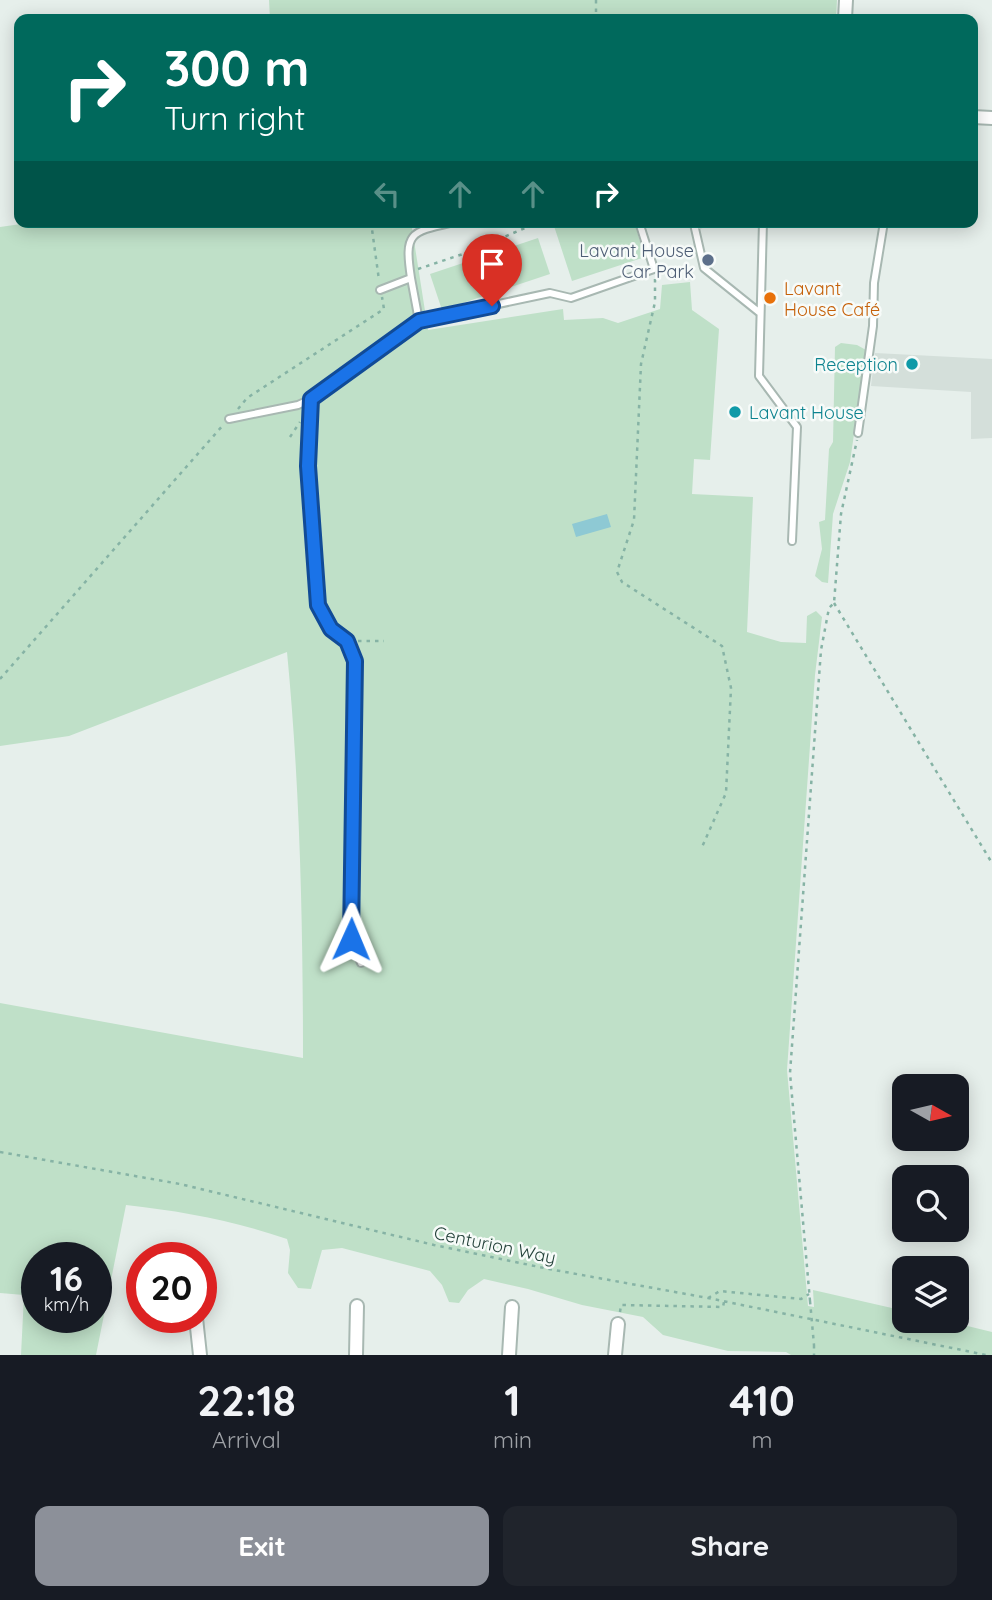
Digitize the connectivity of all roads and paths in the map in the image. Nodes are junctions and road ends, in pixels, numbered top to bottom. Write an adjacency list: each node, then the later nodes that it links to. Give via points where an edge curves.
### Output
1 (372, 228): 10 (path)
2 (429, 228): 9 (lane, via 410,239)
3 (525, 228): 9 (path)
4 (641, 228): 8 (lane)
5 (695, 228): 11 (lane, via 704,268)
6 (762, 228): 11 (lane)
7 (883, 228): 15 (lane)
8 (654, 269): 12 (lane, via 571,298 550,293); 22 (path, via 655,302 641,364 634,520 617,572 622,582 723,646 731,688 726,793)
9 (411, 275): 10 (lane); 12 (lane)
10 (380, 290): 14 (path, via 384,309 247,398)
11 (760, 313): 17 (lane, via 759,376 797,427)
12 (419, 321): 13 (lane)
13 (308, 400): 14 (lane); 16 (path); 19 (lane, via 318,605 331,629)
14 (229, 419): 21 (path)
15 (858, 433): 18 (path, via 841,514)
16 (290, 437)
17 (792, 541)
18 (834, 603): 23 (path); 26 (path, via 821,650 790,1073)
19 (347, 641): 20 (path); 24 (lane, via 355,661 351,939)
20 (384, 641)
21 (0, 679)
22 (702, 847)
23 (992, 863)
24 (361, 963)
25 (0, 1152): 27 (path, Centurion Way, via 180,1184 434,1245)
26 (809, 1294): 27 (path, via 801,1299 720,1291); 37 (path, bridge)
27 (708, 1298): 28 (path, Centurion Way)
28 (724, 1301): 31 (path, via 723,1307 621,1305); 38 (path, Centurion Way)
29 (357, 1306): 34 (street)
30 (512, 1307): 35 (street)
31 (618, 1324): 36 (street)
32 (198, 1333): 33 (street)
33 (200, 1355)
34 (356, 1355)
35 (509, 1355)
36 (615, 1355)
37 (814, 1355)
38 (986, 1355)

